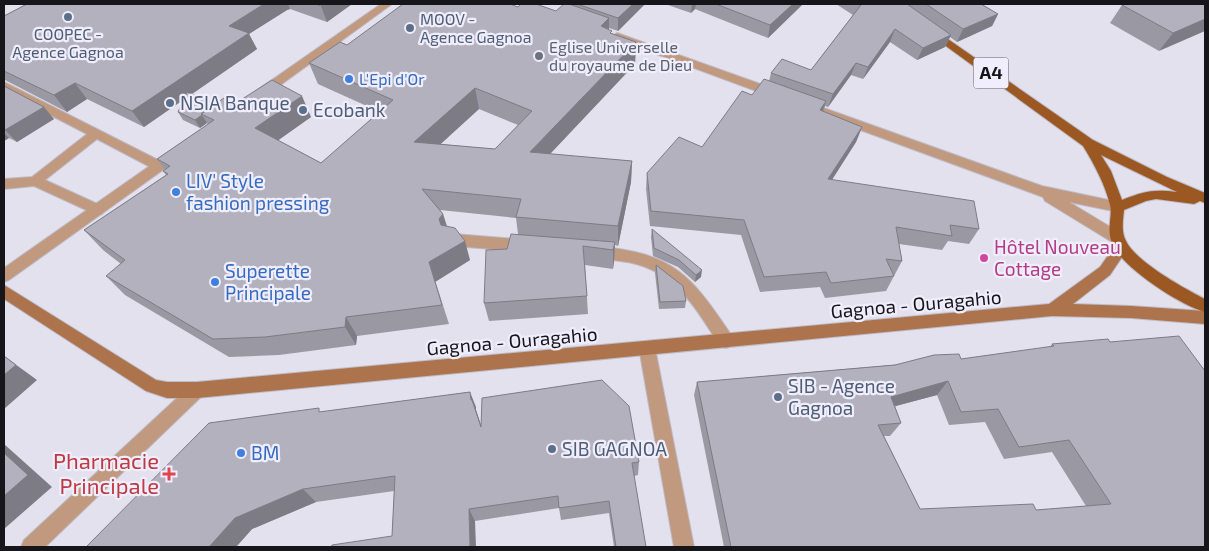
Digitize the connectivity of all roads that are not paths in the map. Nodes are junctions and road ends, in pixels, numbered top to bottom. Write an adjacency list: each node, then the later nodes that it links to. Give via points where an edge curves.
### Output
1 (387, 4): 5 (street)
2 (926, 26): 7 (main road, A4)
3 (603, 31): 12 (street)
4 (4, 86): 6 (street)
5 (249, 102)
6 (96, 134): 9 (street); 10 (street)
7 (1088, 143): 13 (main road, A4); 14 (main road, A4, via 1104,171)
8 (184, 148): 9 (street)
9 (159, 166): 15 (street)
10 (35, 181): 11 (street); 15 (street)
11 (4, 184)
12 (1040, 191): 14 (street); 17 (street)
13 (1205, 199): 14 (main road, via 1156,194)
14 (1118, 207): 17 (main road, via 1115,223)
15 (97, 210): 20 (street)
16 (454, 240): 18 (street)
17 (1119, 243): 22 (main road, via 1140,265); 23 (main road, Gagnoa - Ouragahio, via 1105,271)
18 (539, 247)
19 (577, 250): 25 (street, via 624,254 672,273 688,287)
20 (4, 276)
21 (4, 291): 27 (main road, Gagnoa - Ouragahio, via 152,386 167,390)
22 (1205, 306)
23 (1052, 310): 24 (main road, Gagnoa - Ouragahio); 25 (main road, Gagnoa - Ouragahio)
24 (1205, 318)
25 (726, 341): 26 (main road, Gagnoa - Ouragahio)
26 (647, 348): 27 (main road, Gagnoa - Ouragahio); 29 (street)
27 (197, 390): 28 (street)
28 (31, 547)
29 (684, 547)

